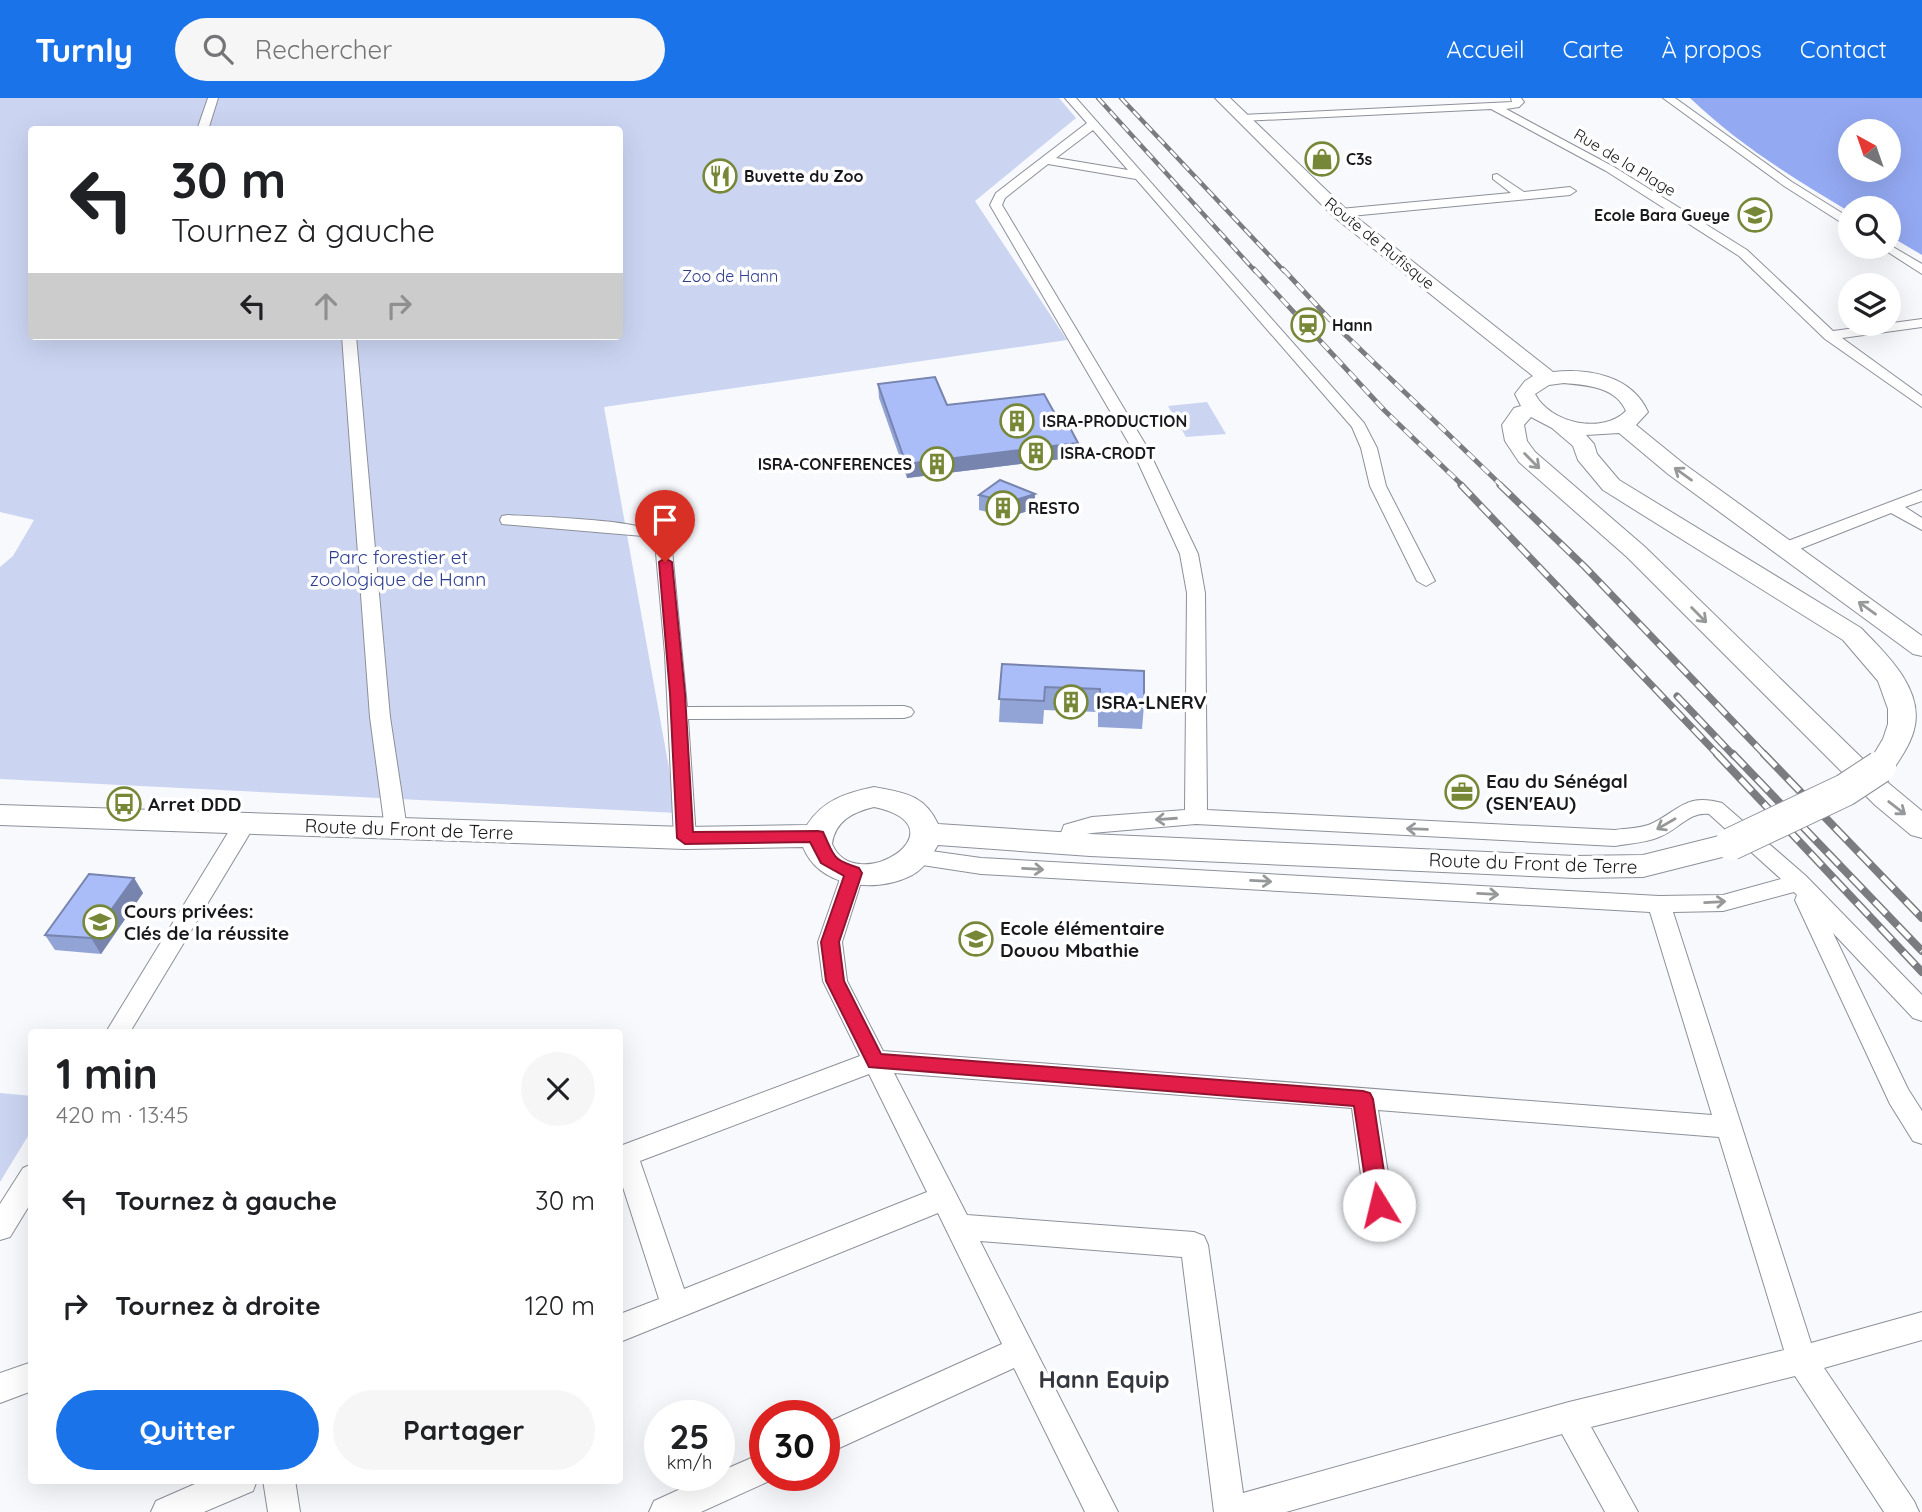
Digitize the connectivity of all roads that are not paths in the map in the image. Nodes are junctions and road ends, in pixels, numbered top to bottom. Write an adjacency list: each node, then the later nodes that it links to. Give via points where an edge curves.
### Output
1 (214, 98): 13 (street)
2 (1070, 98): 12 (street)
3 (1222, 98): 11 (main road, Route de Rufisque)
4 (1459, 98): 9 (street)
5 (1516, 98): 8 (street, via 1517,104)
6 (1668, 98): 20 (street)
7 (1373, 100): 10 (street)
8 (1493, 106): 9 (street); 24 (street, Rue de la Plage, via 1610,169 1743,253)
9 (1475, 107): 10 (street)
10 (1380, 111): 11 (street)
11 (1242, 118): 19 (main road, Route de Rufisque)
12 (1093, 124): 14 (street); 15 (street)
13 (204, 126)
14 (1045, 160): 15 (street); 40 (street, via 1000,196 996,205 1139,447 1189,554 1196,593)
15 (1141, 176): 35 (street, via 1359,426 1378,486)
16 (1497, 177): 18 (street)
17 (1570, 191): 18 (street)
18 (1522, 196): 19 (street)
19 (1339, 213): 26 (main road, Route de Rufisque)
20 (1838, 215)
21 (1901, 257): 22 (street)
22 (1922, 270)
23 (1922, 323): 24 (street)
24 (1830, 336): 27 (street, Rue de la Plage)
25 (349, 340): 43 (street, via 380,717)
26 (1548, 378): 28 (main road, via 1525,394); 29 (main road, via 1599,381 1627,395 1637,412 1633,419)
27 (1922, 403)
28 (1533, 409): 29 (main road, Route du Front de Terre, via 1559,424); 42 (main road, one-way to 42, via 1522,413 1513,425 1516,441 1527,457 1636,552 1885,798)
29 (1602, 433): 34 (main road, one-way to 29, via 1676,469); 46 (main road, Route du Front de Terre, bridge, via 1586,455 1611,485 1852,634 1877,659 1894,682 1902,708 1898,736 1880,767 1845,790 1731,844 1643,866 1575,867)
30 (1922, 495): 31 (street)
31 (1893, 507): 33 (street); 34 (street)
32 (508, 520): 38 (street, via 646,531 663,539)
33 (1922, 525)
34 (1786, 548): 36 (main road, one-way to 34)
35 (1426, 581)
36 (1922, 648)
37 (904, 712): 38 (street)
38 (679, 713): 45 (street)
39 (0, 815): 41 (main road, Route du Front de Terre)
40 (1196, 817): 46 (street, one-way to 46, via 1092,825 1072,830); 50 (street, one-way to 40, via 1715,808 1703,805 1690,806 1649,833 1615,838)
41 (245, 823): 43 (main road, Route du Front de Terre); 53 (street)
42 (1922, 827)
43 (396, 829): 45 (main road, Route du Front de Terre)
44 (818, 836): 45 (main road, Route du Front de Terre); 47 (main road, via 820,826 846,802 888,798 911,807 926,824); 49 (main road, via 827,859)
45 (685, 838)
46 (1068, 843): 48 (main road, Route du Front de Terre)
47 (922, 846): 48 (main road, Route du Front de Terre); 49 (main road, via 888,873)
48 (984, 852): 51 (street, one-way to 51)
49 (853, 873): 54 (street, via 830,942 835,981)
50 (1798, 882): 51 (street, one-way to 50, via 1723,903); 52 (street); 57 (street, via 1899,1096)
51 (1659, 904): 56 (street)
52 (1922, 1011)
53 (120, 1029)
54 (876, 1061): 55 (street); 58 (street); 61 (street)
55 (1363, 1099): 56 (street); 62 (street)
56 (1730, 1127): 69 (street)
57 (1922, 1133)
58 (623, 1156)
59 (623, 1159): 65 (street)
60 (28, 1182): 64 (street)
61 (944, 1198): 63 (street); 65 (street)
62 (1379, 1205)
63 (959, 1227): 68 (street); 81 (street, via 1194,1245)
64 (0, 1228)
65 (676, 1306): 67 (street)
66 (1922, 1326): 69 (street)
67 (623, 1327)
68 (1021, 1350): 73 (street); 80 (street)
69 (1802, 1360): 72 (street); 83 (street)
70 (28, 1378): 71 (street)
71 (0, 1388)
72 (1569, 1417): 81 (street); 82 (street)
73 (840, 1433)
74 (749, 1474): 79 (street)
75 (233, 1484): 77 (street)
76 (280, 1484): 78 (street)
77 (167, 1512)
78 (284, 1512)
79 (665, 1512)
80 (1102, 1512)
81 (1230, 1512)
82 (1622, 1512)
83 (1903, 1512)

